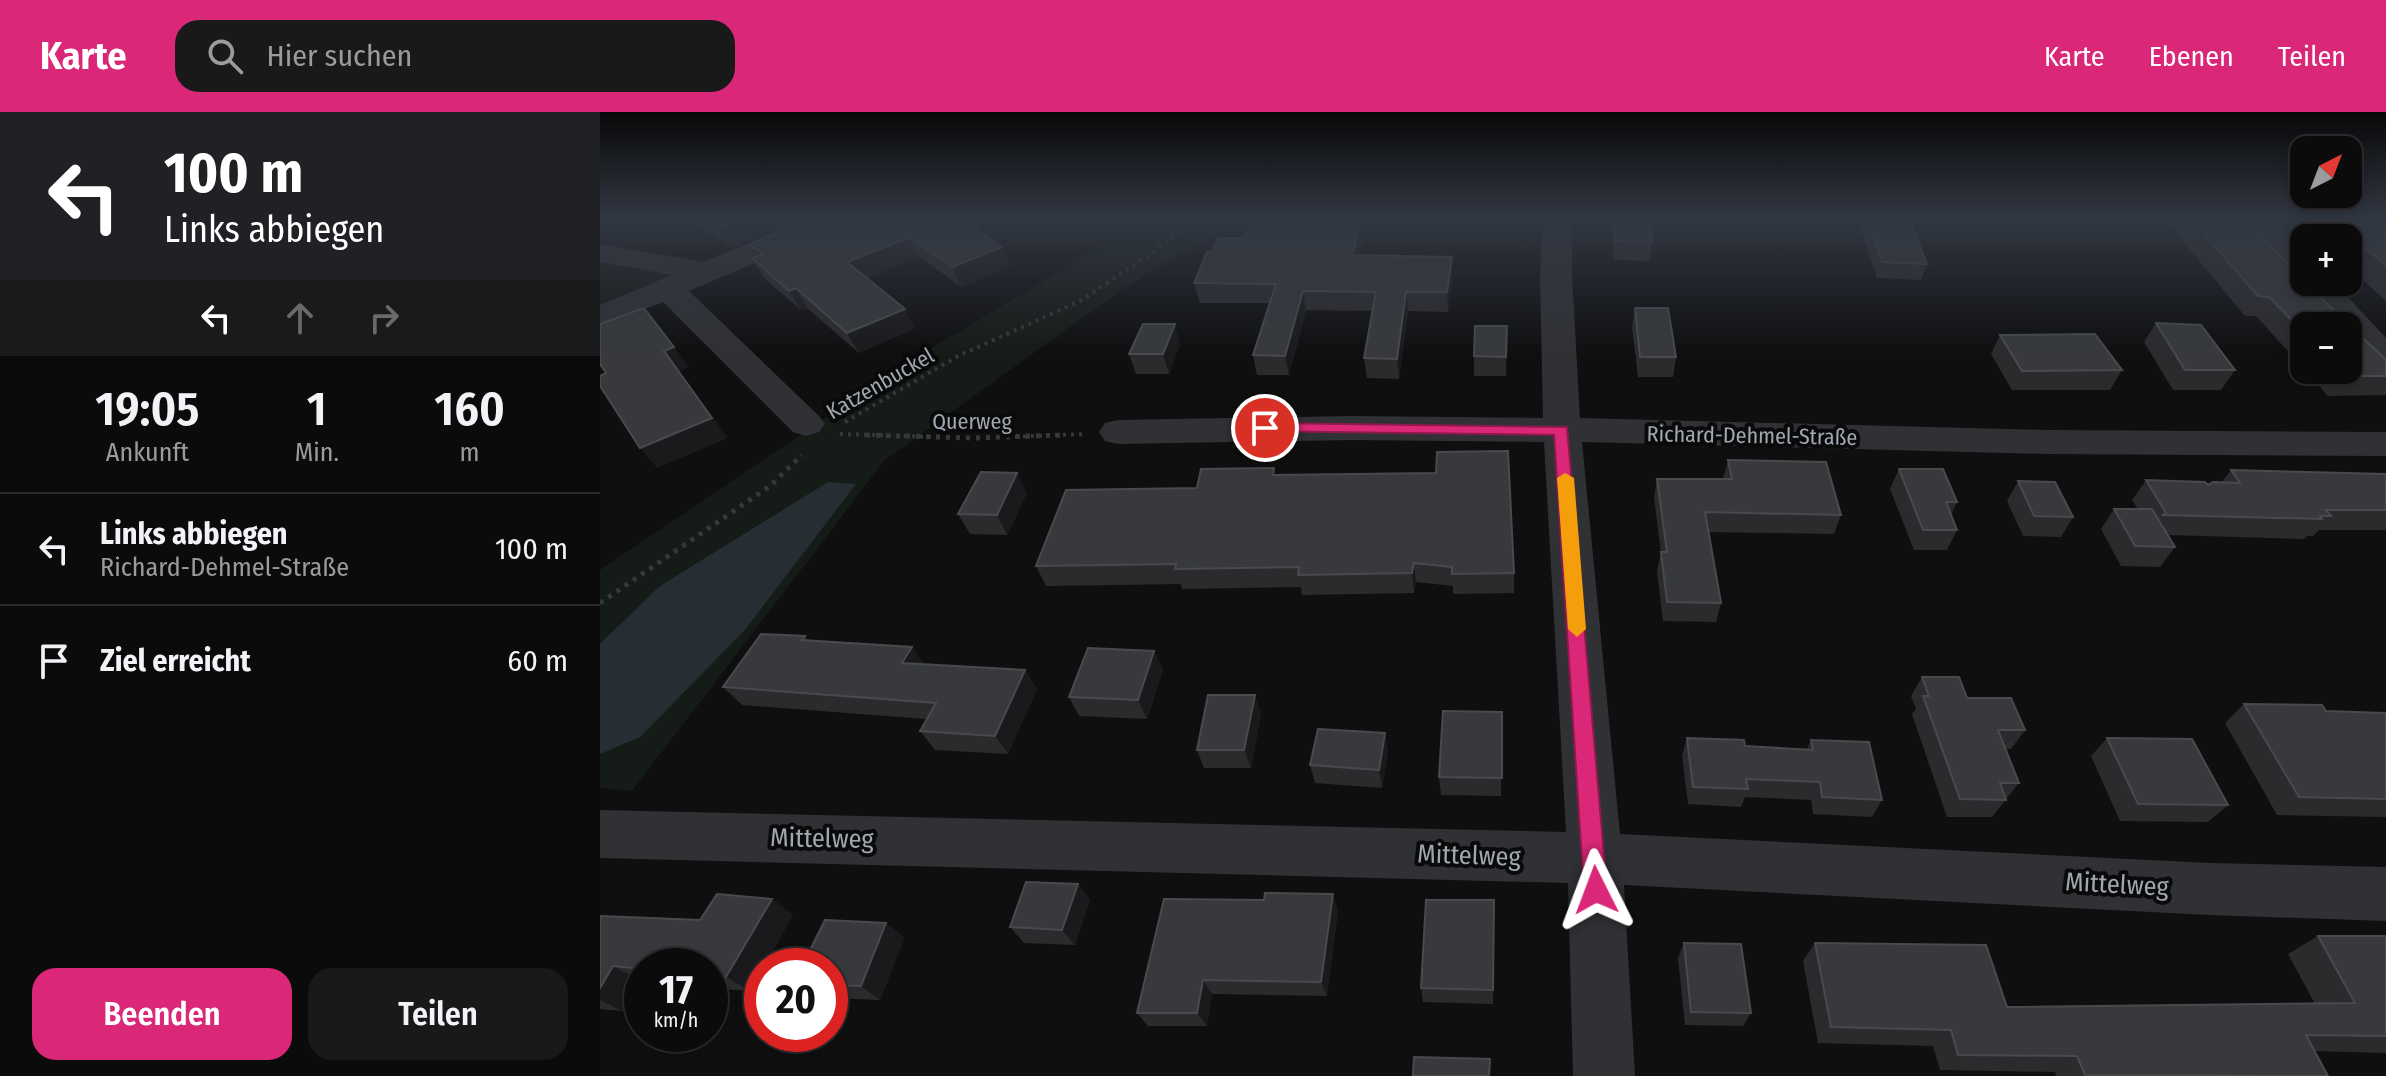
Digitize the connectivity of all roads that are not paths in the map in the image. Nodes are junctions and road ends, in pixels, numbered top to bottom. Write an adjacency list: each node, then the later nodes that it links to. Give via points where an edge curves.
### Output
1 (660, 264): 4 (street)
2 (724, 264): 4 (street)
3 (1556, 264): 9 (street)
4 (704, 272): 5 (street)
5 (667, 288): 7 (street); 11 (street)
6 (2329, 296): 8 (street)
7 (600, 317)
8 (2386, 358)
9 (1562, 430): 10 (street, Richard-Dehmel-Straße); 12 (street, Richard-Dehmel-Straße); 14 (street)
10 (1118, 432)
11 (819, 434)
12 (2386, 444)
13 (600, 834): 14 (street, Mittelweg)
14 (1595, 858): 15 (street, Mittelweg); 16 (street)
15 (2386, 894)
16 (1604, 1076)

